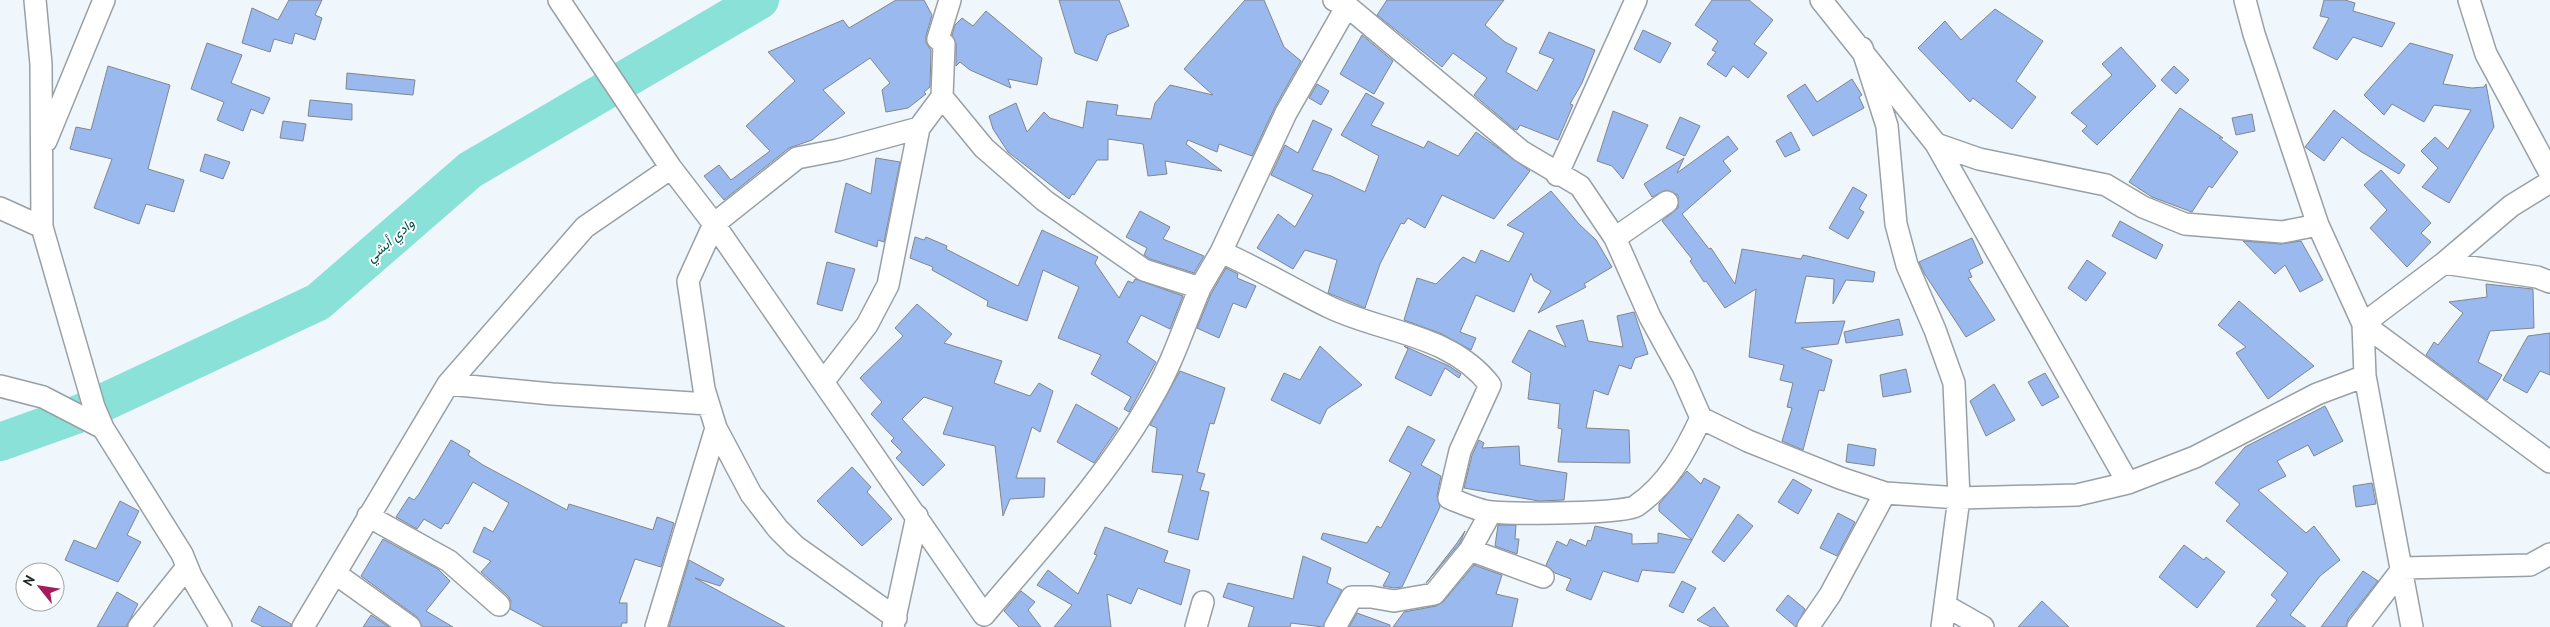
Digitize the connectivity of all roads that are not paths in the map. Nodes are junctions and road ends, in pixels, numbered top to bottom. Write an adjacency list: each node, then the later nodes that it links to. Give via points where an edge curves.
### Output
1 (34, 0): 14 (street, via 41,64)
2 (104, 0): 14 (street)
3 (559, 0): 15 (street)
4 (950, 0): 11 (street, via 938,38 944,44)
5 (1636, 0): 17 (street)
6 (1821, 0): 10 (street)
7 (2245, 0): 22 (street)
8 (2468, 0): 16 (street, via 2486,54)
9 (1341, 3): 17 (street, via 1521,151); 25 (street)
10 (1862, 48): 13 (street); 41 (street, via 1887,126 1896,224 1906,265 1954,383)
11 (942, 96): 12 (street); 28 (street, via 984,148 1045,201 1144,270)
12 (919, 128): 21 (street, via 797,158); 31 (street, via 888,284 867,325)
13 (1936, 144): 22 (street, via 1979,160 2106,186 2143,207 2185,224 2282,232); 39 (street)
14 (42, 150): 23 (street)
15 (671, 168): 21 (street); 32 (street, via 585,227)
16 (2550, 173)
17 (1557, 175): 24 (street, via 1580,186)
18 (2550, 182): 26 (street, via 2512,206)
19 (1667, 202): 24 (street)
20 (0, 208): 23 (street)
21 (714, 224): 31 (street); 34 (street, via 688,282)
22 (2318, 225): 29 (street)
23 (42, 227): 36 (street, via 94,407)
24 (1616, 238): 35 (street, via 1650,317 1683,377)
25 (1221, 252): 28 (street); 42 (street, via 1258,268 1330,308 1454,353 1478,370 1490,385 1460,451 1449,498)
26 (2444, 263): 27 (street, via 2537,277); 29 (street)
27 (2550, 282)
28 (1200, 288): 54 (street, via 1154,395 1115,454)
29 (2363, 324): 30 (street); 38 (street)
30 (2365, 376): 39 (street, via 2317,394 2195,457); 48 (street)
31 (823, 382): 44 (street)
32 (448, 384): 34 (street); 43 (street)
33 (0, 386): 36 (street, via 44,397)
34 (708, 404): 37 (street)
35 (1700, 418): 40 (street, via 1748,442); 42 (street, via 1682,458 1661,484 1634,508 1582,512)
36 (103, 428): 47 (street)
37 (716, 428): 55 (street, via 751,494 778,529 795,546); 60 (street)
38 (2550, 462)
39 (2128, 484): 41 (street, via 2077,495)
40 (1885, 493): 41 (street); 63 (street, via 1830,595)
41 (1959, 498): 53 (street)
42 (1491, 512): 45 (street)
43 (368, 516): 49 (street); 52 (street, via 449,561)
44 (917, 516): 54 (street); 55 (street)
45 (1470, 550): 50 (street); 62 (street, via 1434,594 1394,601 1352,597)
46 (2550, 554): 48 (street, via 2530,565)
47 (187, 567): 56 (street); 57 (street)
48 (2403, 568): 66 (street); 67 (street)
49 (336, 574): 58 (street); 59 (street)
50 (1543, 577)
51 (1203, 602): 61 (street)
52 (499, 605)
53 (1946, 606): 64 (street); 65 (street)
54 (989, 621)
55 (895, 622)
56 (139, 627)
57 (221, 627)
58 (303, 627)
59 (410, 627)
60 (656, 627)
61 (1196, 627)
62 (1335, 627)
63 (1808, 627)
64 (1942, 627)
65 (1983, 627)
66 (2358, 627)
67 (2412, 627)

